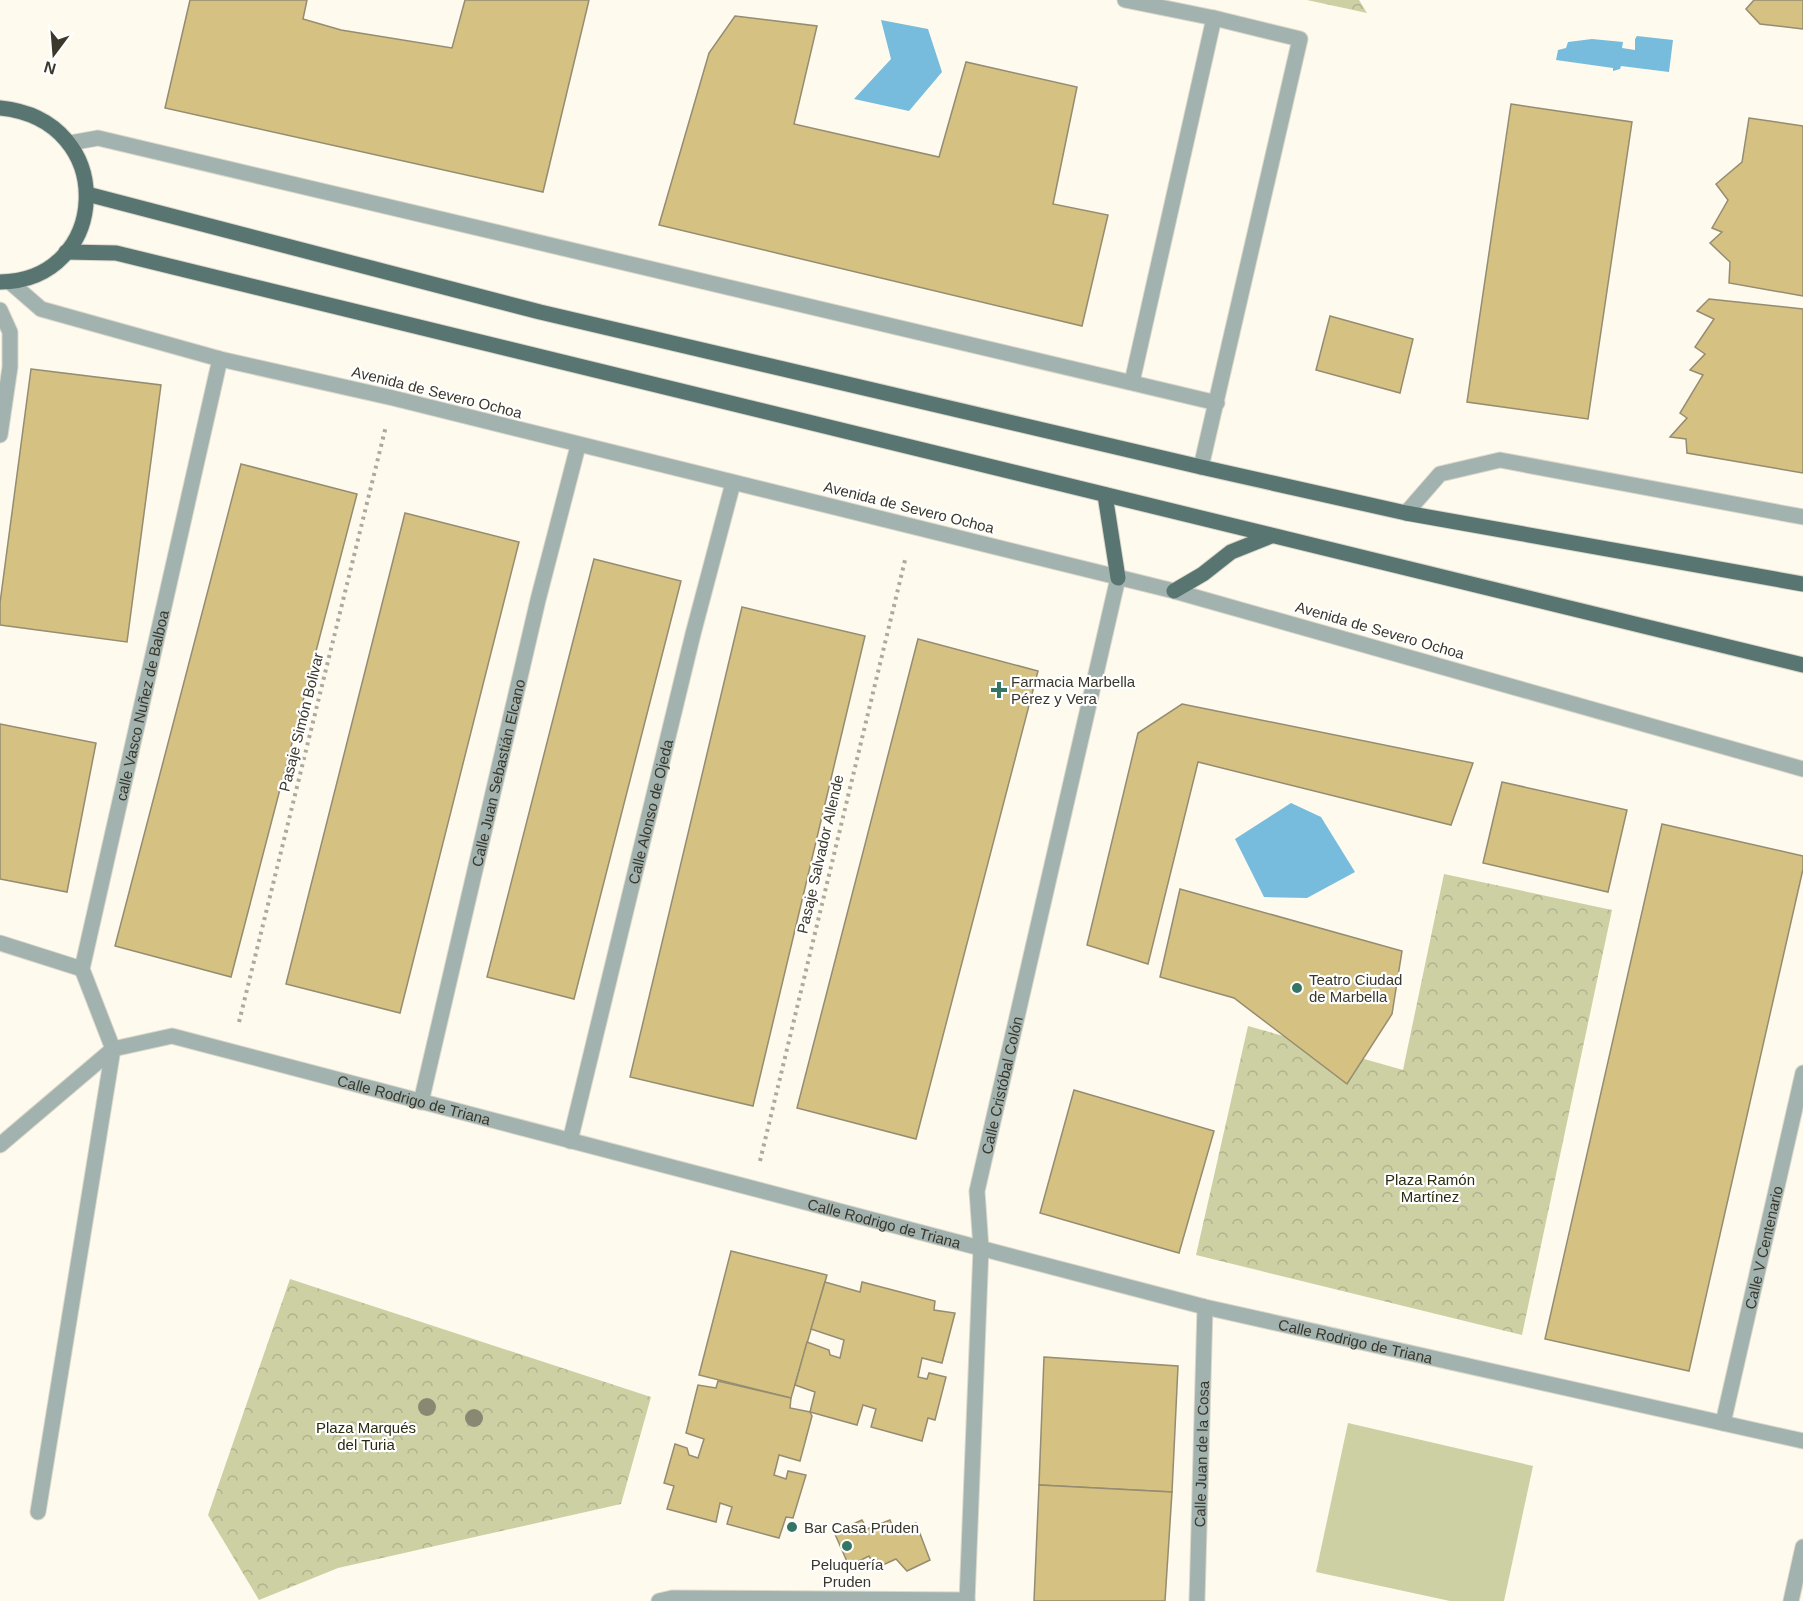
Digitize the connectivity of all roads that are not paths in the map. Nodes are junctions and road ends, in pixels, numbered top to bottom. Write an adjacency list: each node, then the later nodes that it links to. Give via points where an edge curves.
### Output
1 (1125, 0): 2 (street)
2 (1214, 18): 10 (street); 11 (street, via 1300,39)
3 (0, 108): 4 (main road, via 39,117)
4 (70, 143): 5 (main road, via 79,159); 10 (street, via 98,138)
5 (87, 194): 6 (main road, via 78,235); 14 (main road, via 540,312)
6 (66, 252): 7 (main road, via 31,277); 16 (main road, via 116,253)
7 (5, 282): 9 (street, Avenida de Severo Ochoa, via 41,309)
8 (0, 310): 12 (street, via 10,332 10,367)
9 (220, 359): 13 (street, Avenida de Severo Ochoa); 28 (street, calle Vasco Nuñez de Balboa)
10 (1132, 382): 11 (street)
11 (1217, 403): 14 (street)
12 (0, 435)
13 (578, 446): 15 (street, Avenida de Severo Ochoa); 31 (street, Calle Juan Sebastián Elcano, via 538,600)
14 (1202, 467): 17 (main road)
15 (733, 483): 20 (street, Avenida de Severo Ochoa); 32 (street, Calle Alonso de Ojeda)
16 (1105, 495): 19 (main road); 20 (main road)
17 (1406, 513): 18 (street, via 1440,474 1500,460); 21 (main road)
18 (1803, 517)
19 (1271, 536): 22 (main road, via 1231,552); 23 (main road)
20 (1118, 578): 22 (street, Avenida de Severo Ochoa); 34 (street, Calle Cristóbal Colón, via 976,1191)
21 (1803, 585)
22 (1174, 591): 26 (street, Avenida de Severo Ochoa)
23 (1783, 662): 24 (main road); 25 (street)
24 (1803, 665)
25 (1803, 672)
26 (1803, 769)
27 (0, 943): 28 (street)
28 (82, 969): 29 (street)
29 (113, 1049): 31 (street, Calle Rodrigo de Triana, via 172,1036); 33 (street, Calle Rodrigo de Triana); 38 (street)
30 (1803, 1073): 36 (street, Calle V Centenario)
31 (421, 1102): 32 (street, Calle Rodrigo de Triana)
32 (570, 1141): 34 (street, Calle Rodrigo de Triana)
33 (0, 1145)
34 (981, 1248): 35 (street, Calle Rodrigo de Triana); 40 (street, Calle Cristóbal Colón)
35 (1205, 1307): 36 (street, Calle Rodrigo de Triana); 42 (street, Calle Juan de la Cosa)
36 (1723, 1423): 37 (street, Calle Rodrigo de Triana)
37 (1803, 1441)
38 (38, 1512)
39 (1803, 1547): 43 (street)
40 (967, 1600): 41 (street)
41 (659, 1601)
42 (1197, 1601)
43 (1791, 1601)

